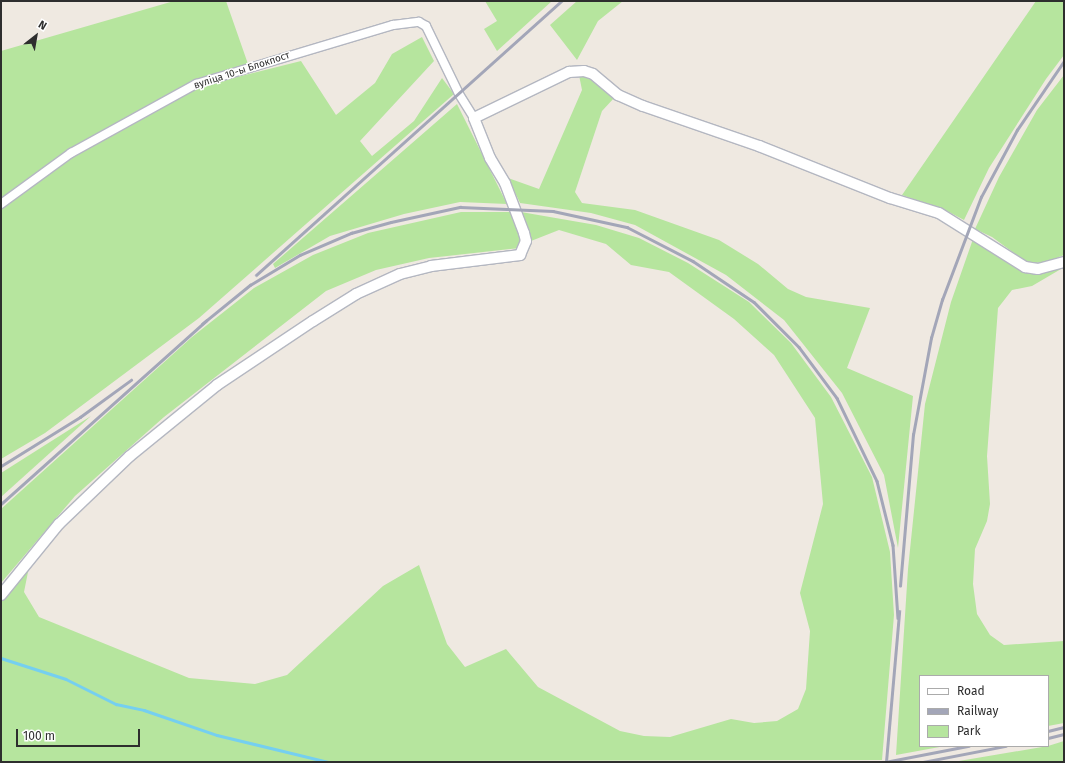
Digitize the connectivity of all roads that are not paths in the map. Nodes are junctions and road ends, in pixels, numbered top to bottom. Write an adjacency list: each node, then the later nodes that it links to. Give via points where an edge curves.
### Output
1 (474, 118): 2 (street, вуліца 10-ы Блокпост, via 452,80 432,36 426,26 419,22 355,35 196,84 71,153); 3 (street, via 569,72 584,70 593,74 618,95 643,106 759,146 890,198 939,213 1025,267 1038,269); 4 (street, via 490,158 505,184 524,233 526,241 520,255 431,266 400,274 356,294 313,321 217,385 130,456 59,524)
2 (1, 204)
3 (1064, 262)
4 (1, 595)

